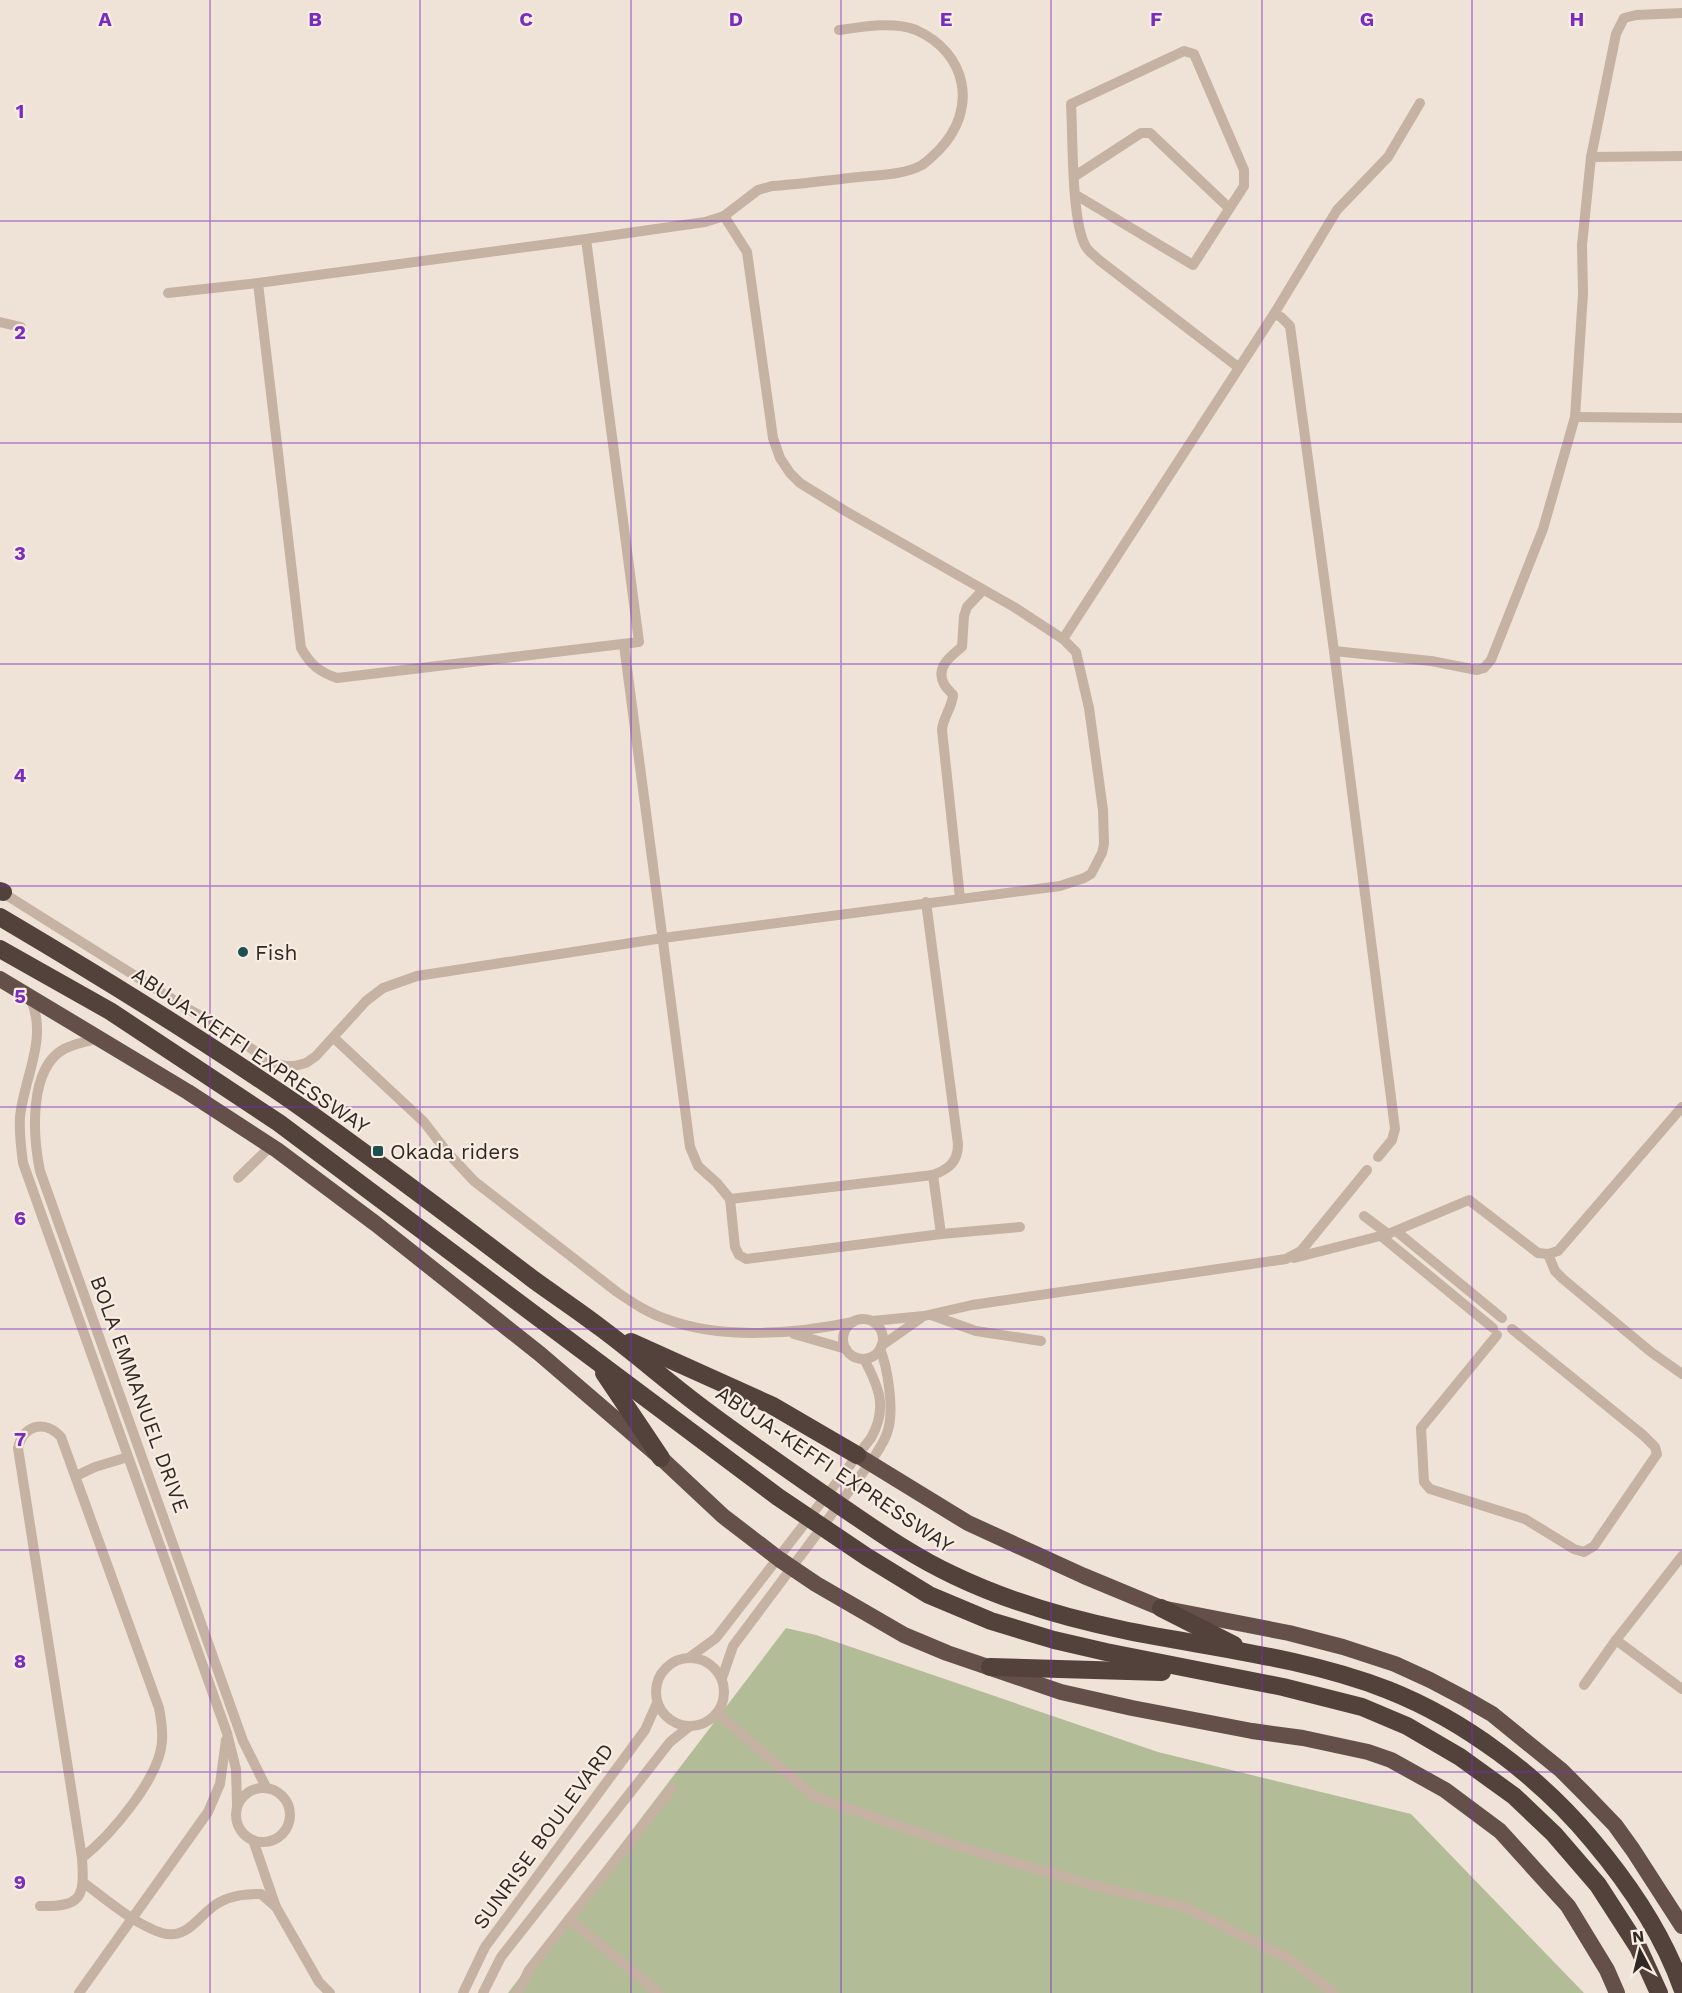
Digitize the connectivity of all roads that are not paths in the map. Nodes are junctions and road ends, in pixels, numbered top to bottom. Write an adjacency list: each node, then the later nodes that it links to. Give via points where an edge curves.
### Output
1 (1682, 13): 5 (street, via 1624,18 1616,34)
2 (838, 30): 9 (street, via 877,26 914,29 945,51 957,66 963,90 954,132 921,165 883,174 772,186 758,190)
3 (1420, 103): 13 (street, via 1388,156 1336,210)
4 (1682, 156): 5 (street)
5 (1591, 157): 17 (street, via 1582,245 1584,294)
6 (1075, 176): 7 (street); 8 (street, via 1141,133 1150,133); 8 (street, via 1071,104 1184,51 1194,54 1244,170 1244,186)
7 (1076, 195): 8 (street, via 1193,265); 16 (street, via 1077,214 1086,246 1092,253)
8 (1229, 208)
9 (724, 216): 10 (street); 19 (street, via 747,252 773,438 790,473 847,512)
10 (586, 240): 11 (street); 21 (street, via 639,642)
11 (258, 283): 12 (street); 21 (street, via 301,648 314,667 337,678)
12 (168, 293)
13 (1274, 314): 16 (street); 22 (street, via 1290,326)
14 (0, 322): 15 (street)
15 (21, 327)
16 (1238, 367): 20 (street)
17 (1575, 417): 18 (street); 22 (street, via 1543,529 1487,666 1477,670)
18 (1682, 418)
19 (983, 590): 20 (street); 24 (street, via 967,607 962,647 945,661 941,676 953,695 942,730)
20 (1063, 639): 24 (street, via 1080,661 1089,708 1103,810 1102,854 1095,869 1084,878 1060,886)
21 (624, 645): 27 (street)
22 (1334, 651): 35 (street, via 1395,1129 1392,1140)
23 (1, 891): 32 (street, via 271,1062 286,1066 306,1064)
24 (960, 898): 25 (street)
25 (926, 902): 27 (street); 37 (street, via 958,1144 952,1165)
26 (0, 917): 50 (highway, ABUJA-KEFFI EXPRESSWAY, via 283,1095)
27 (663, 938): 32 (street, via 401,980 366,1001); 39 (street, via 690,1147 698,1166)
28 (0, 949): 58 (highway, via 110,1011 279,1123)
29 (0, 979): 30 (highway)
30 (28, 995): 31 (highway); 60 (street, BOLA EMMANUEL DRIVE, via 35,1008 37,1040 20,1116 23,1163)
31 (100, 1038): 34 (highway); 79 (street, BOLA EMMANUEL DRIVE, via 64,1049 51,1059 41,1077 35,1125 40,1171 243,1741)
32 (334, 1038): 53 (street, via 424,1122 474,1181 640,1308 694,1327 742,1333)
33 (1682, 1107): 44 (street)
34 (271, 1146): 38 (street); 61 (highway, via 522,1340)
35 (1378, 1157)
36 (1367, 1170): 45 (street, via 1301,1251)
37 (933, 1175): 39 (street); 42 (street)
38 (238, 1178)
39 (730, 1199): 42 (street, via 735,1247 746,1259)
40 (1364, 1216): 43 (street)
41 (1020, 1227): 42 (street)
42 (941, 1234)
43 (1388, 1234): 44 (street, via 1469,1200 1539,1253); 45 (street); 47 (street, via 1413,1244); 52 (street, via 1404,1253)
44 (1553, 1252): 59 (street, via 1555,1271 1563,1279)
45 (1286, 1259): 46 (street)
46 (927, 1315): 48 (street); 54 (street, via 976,1331); 55 (street)
47 (1502, 1318): 51 (street, via 1509,1321); 52 (street, via 1498,1319)
48 (872, 1321): 49 (street); 55 (street, via 883,1335)
49 (853, 1322): 53 (street); 56 (street, via 844,1334)
50 (602, 1329): 62 (highway, via 773,1406); 68 (highway, ABUJA-KEFFI EXPRESSWAY, via 702,1408 916,1557 978,1586 1041,1608 1122,1630)
51 (1512, 1329): 52 (street, via 1504,1337); 52 (street, via 1655,1447 1657,1454 1594,1546 1584,1552 1525,1519 1430,1489 1424,1482 1421,1428)
52 (1495, 1331)
53 (788, 1332): 56 (street)
54 (1041, 1341)
55 (881, 1348): 57 (street); 62 (street, via 891,1418 884,1440)
56 (846, 1349): 57 (street)
57 (864, 1359): 62 (street, via 876,1382 880,1416)
58 (596, 1361): 61 (highway); 71 (highway, via 778,1497 929,1595 991,1621 1054,1640)
59 (1682, 1374)
60 (128, 1457): 63 (street); 78 (street, BOLA EMMANUEL DRIVE)
61 (662, 1458): 65 (highway, via 723,1516)
62 (863, 1459): 65 (street, via 858,1479); 65 (street, via 845,1470 789,1545); 66 (highway, ABUJA-KEFFI EXPRESSWAY, via 968,1524)
63 (76, 1476): 83 (street, via 162,1724 157,1763 141,1790 109,1834); 83 (street, via 55,1430 37,1427 21,1438 18,1448)
64 (1682, 1556): 67 (street)
65 (790, 1561): 69 (street, via 716,1638); 70 (highway, via 904,1635); 72 (street, via 733,1646)
66 (1161, 1608): 68 (highway); 89 (highway, ABUJA-KEFFI EXPRESSWAY, via 1343,1647 1395,1664 1492,1714 1561,1770 1615,1825)
67 (1616, 1640): 73 (street); 74 (street)
68 (1248, 1653): 90 (highway, ABUJA-KEFFI EXPRESSWAY, via 1387,1690 1438,1714 1538,1781 1602,1851 1636,1898 1659,1936)
69 (690, 1657): 72 (street, via 709,1663); 75 (street, via 662,1671 655,1692)
70 (990, 1667): 71 (highway); 98 (highway, via 1062,1692 1350,1748 1391,1760 1445,1790 1515,1846 1576,1917)
71 (1212, 1673): 99 (highway, via 1362,1707 1407,1726 1460,1757 1514,1796 1554,1834 1598,1885 1638,1947)
72 (722, 1678): 76 (street, via 724,1696)
73 (1584, 1685)
74 (1682, 1689)
75 (657, 1703): 77 (street, via 670,1720); 93 (street, SUNRISE BOULEVARD, via 645,1730 485,1947)
76 (717, 1713): 77 (street, via 700,1725); 97 (street, via 814,1797 957,1846 1185,1907 1289,1959)
77 (690, 1726): 94 (street, SUNRISE BOULEVARD, via 670,1742 501,1957)
78 (226, 1733): 81 (street, BOLA EMMANUEL DRIVE, via 236,1769); 87 (street, via 220,1784 208,1812)
79 (266, 1788): 81 (street, via 249,1791); 82 (street, via 275,1790 288,1803 289,1822 279,1837)
80 (672, 1788): 88 (street)
81 (237, 1804): 82 (street, via 239,1829)
82 (253, 1840): 86 (street)
83 (82, 1858): 84 (street)
84 (84, 1883): 85 (street, via 79,1895 66,1906); 87 (street)
85 (39, 1906)
86 (276, 1907): 87 (street, via 261,1894 232,1897 174,1935 154,1930); 92 (street, via 319,1982)
87 (132, 1917): 91 (street)
88 (569, 1919): 95 (street, via 529,1970); 96 (street)
89 (1682, 1926)
90 (1682, 1988)
91 (79, 1993)
92 (330, 1993)
93 (463, 1993)
94 (483, 1993)
95 (518, 1993)
96 (659, 1993)
97 (1334, 1993)
98 (1617, 1993)
99 (1659, 1993)

